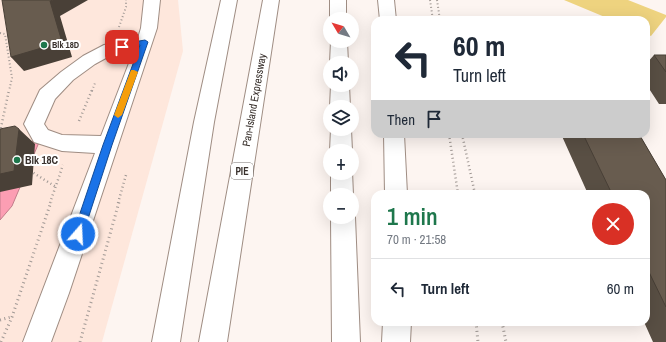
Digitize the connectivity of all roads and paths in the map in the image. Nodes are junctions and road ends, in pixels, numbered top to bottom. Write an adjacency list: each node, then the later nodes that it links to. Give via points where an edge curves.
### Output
1 (126, 0): 15 (path, via 126,7)
2 (152, 0): 14 (main road)
3 (229, 0): 35 (main road, via 204,122)
4 (270, 0): 36 (main road, Pan-Island Expressway / PIE)
5 (338, 0): 9 (main road)
6 (386, 0): 10 (main road)
7 (430, 0): 11 (path)
8 (437, 0): 12 (path)
9 (338, 12)
10 (388, 16)
11 (432, 16)
12 (439, 16)
13 (0, 33): 16 (path, via 4,34 12,78)
14 (145, 42): 15 (main road); 21 (main road)
15 (110, 49): 20 (path); 20 (main road, via 67,76 47,95 34,124 41,136)
16 (0, 132)
17 (394, 138): 24 (main road)
18 (450, 138): 25 (path)
19 (463, 138): 26 (path)
20 (69, 144): 21 (main road); 23 (path)
21 (107, 145): 34 (main road, via 99,174)
22 (26, 174): 23 (path, via 32,172)
23 (56, 187): 28 (path)
24 (396, 190)
25 (457, 190)
26 (474, 190)
27 (343, 224): 37 (main road)
28 (12, 317): 29 (path); 33 (path)
29 (0, 320)
30 (397, 326): 38 (main road)
31 (476, 326): 39 (path)
32 (503, 326): 40 (path)
33 (1, 342)
34 (37, 342)
35 (166, 342)
36 (213, 342)
37 (346, 342)
38 (396, 342)
39 (478, 342)
40 (506, 342)

